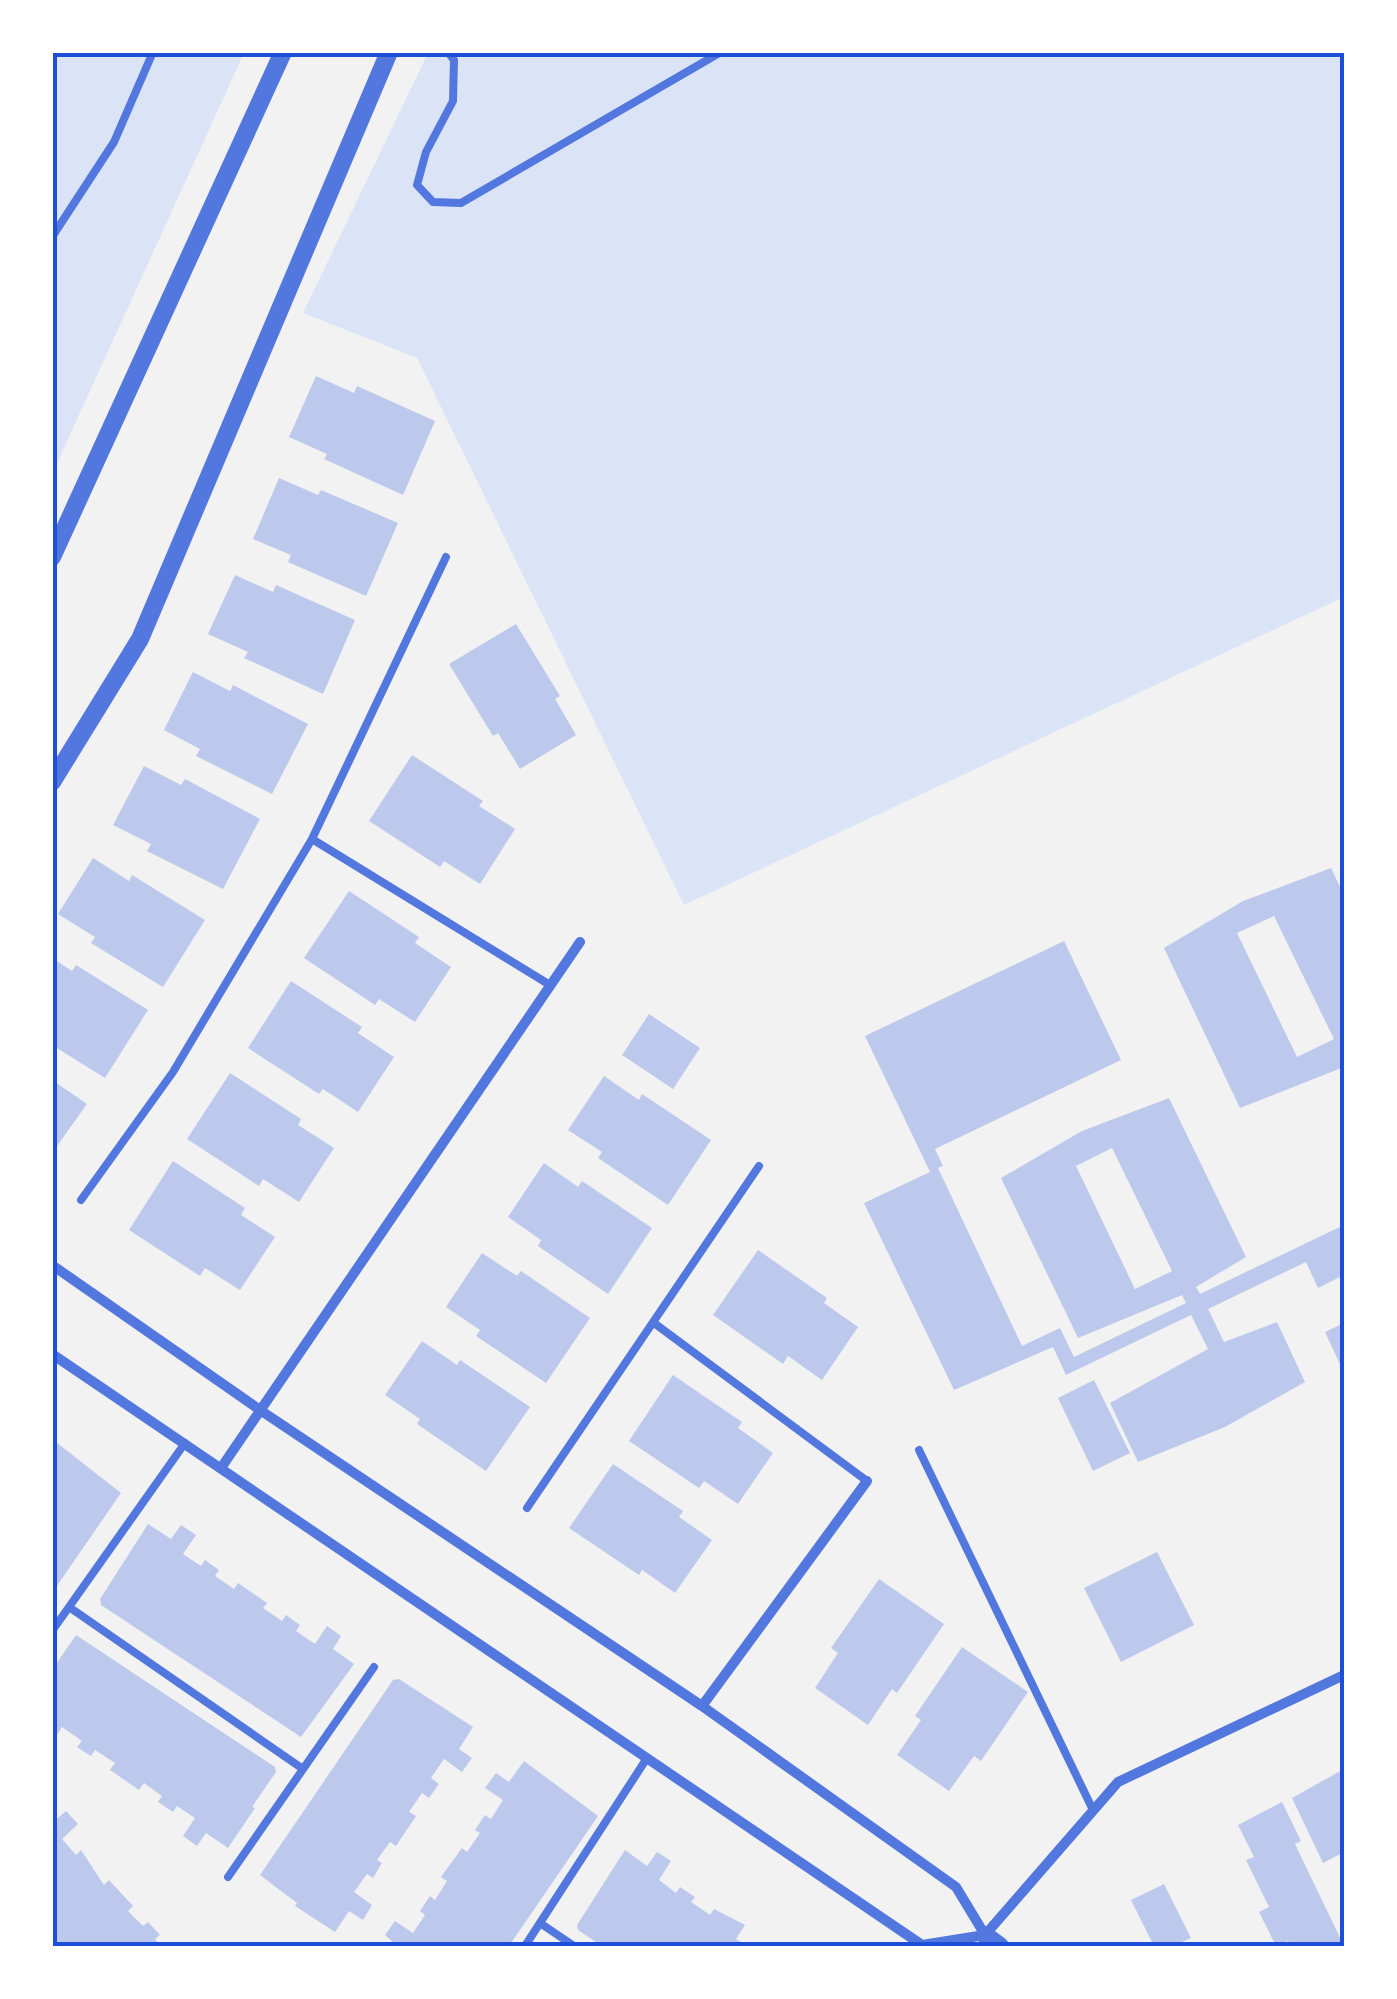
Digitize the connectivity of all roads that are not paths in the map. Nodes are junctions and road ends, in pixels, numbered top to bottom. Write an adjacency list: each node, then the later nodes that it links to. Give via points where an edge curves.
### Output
1 (153, 52): 6 (lane, via 114,142)
2 (283, 52): 8 (street)
3 (389, 52): 9 (street, via 140,639)
4 (448, 52): 5 (lane, via 454,60 452,101 416,186 433,202 461,203)
5 (721, 52)
6 (52, 237)
7 (446, 557): 10 (lane)
8 (52, 558)
9 (52, 782)
10 (312, 839): 12 (lane); 14 (lane, via 173,1072)
11 (580, 942): 12 (street)
12 (550, 984): 18 (street)
13 (759, 1166): 16 (lane)
14 (81, 1200)
15 (52, 1264): 18 (street)
16 (654, 1323): 22 (lane); 23 (lane)
17 (52, 1354): 19 (street)
18 (260, 1410): 21 (street); 28 (street)
19 (185, 1443): 21 (street); 24 (lane)
20 (918, 1450): 31 (lane)
21 (221, 1468): 29 (street)
22 (867, 1480): 28 (street)
23 (527, 1508)
24 (70, 1607): 25 (lane); 30 (lane)
25 (52, 1631)
26 (374, 1668): 30 (lane)
27 (1344, 1675): 31 (street, via 1118,1782)
28 (702, 1706): 34 (street, via 959,1890)
29 (647, 1758): 33 (lane); 34 (street, via 922,1945)
30 (303, 1769): 32 (lane)
31 (1093, 1810): 34 (street)
32 (228, 1877)
33 (540, 1923): 35 (lane); 36 (lane)
34 (992, 1941)
35 (525, 1946)
36 (574, 1946)

